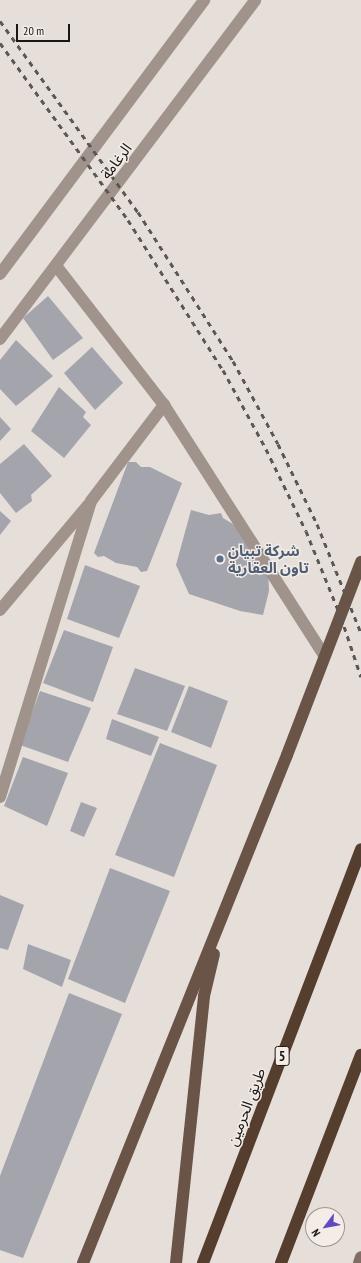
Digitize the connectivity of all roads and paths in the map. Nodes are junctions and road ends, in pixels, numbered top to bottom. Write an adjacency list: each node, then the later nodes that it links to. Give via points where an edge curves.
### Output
1 (204, 0): 4 (street, الرغامة)
2 (255, 0): 3 (street, الرغامة)
3 (56, 267): 5 (street, الرغامة); 6 (street)
4 (0, 274)
5 (0, 339)
6 (164, 405): 7 (street); 10 (street)
7 (93, 498): 9 (street); 11 (street)
8 (361, 562): 10 (main road)
9 (0, 610)
10 (324, 655): 13 (main road)
11 (0, 797)
12 (361, 849): 18 (highway, طريق الحرمين / 5)
13 (222, 918): 16 (main road); 17 (main road, via 204,996)
14 (361, 1055): 19 (highway)
15 (361, 1257): 20 (main road)
16 (83, 1263)
17 (176, 1263)
18 (203, 1263)
19 (281, 1263)
20 (359, 1263)

